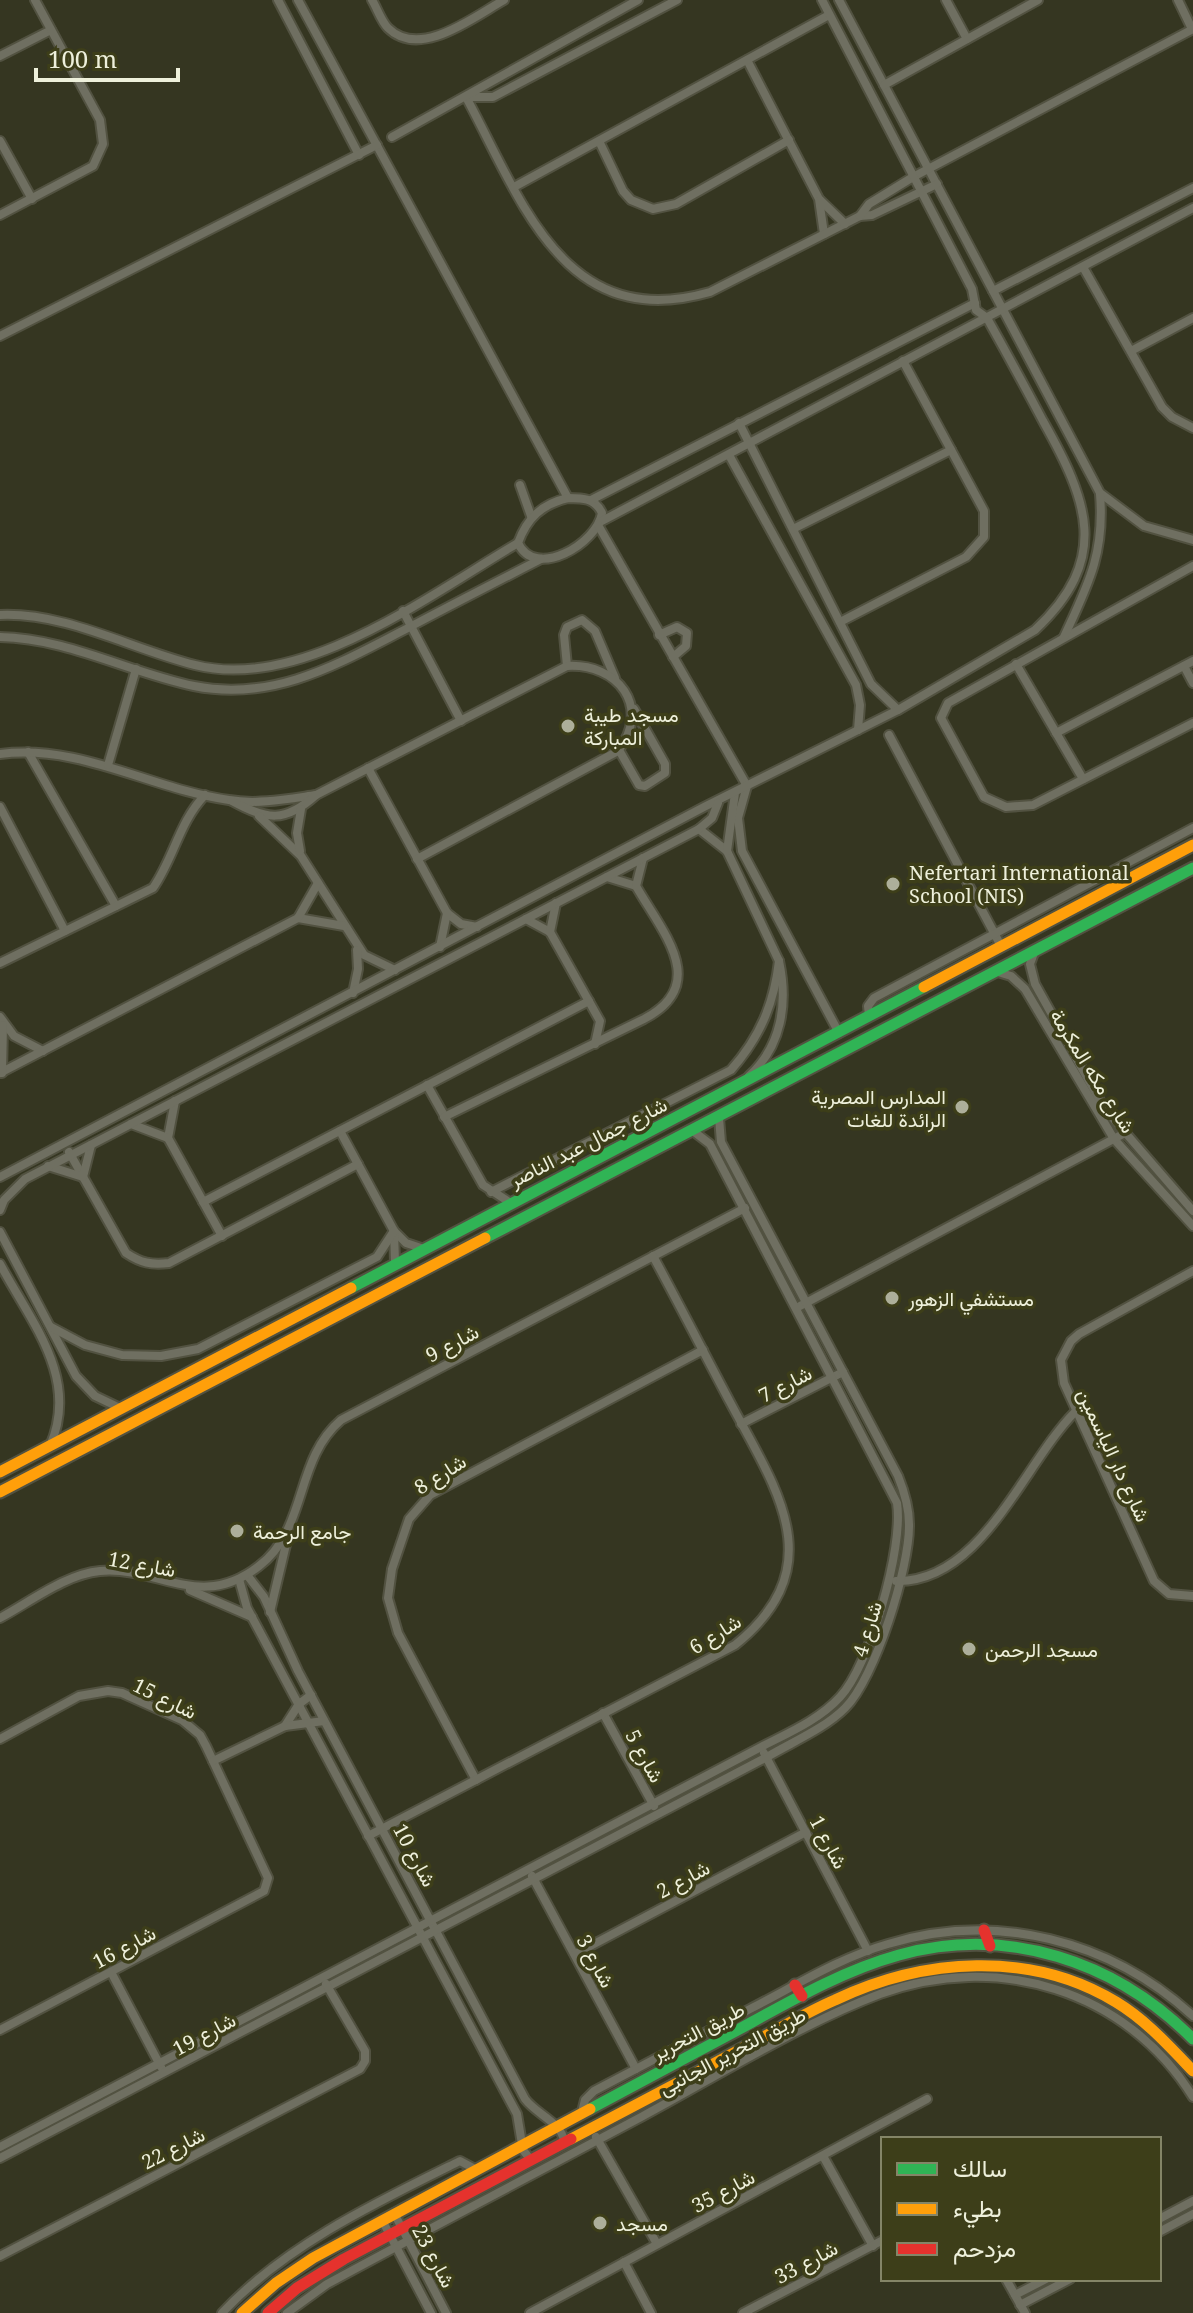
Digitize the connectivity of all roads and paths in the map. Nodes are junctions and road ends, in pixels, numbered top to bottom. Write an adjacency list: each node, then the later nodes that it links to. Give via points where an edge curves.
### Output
1 (35, 0): 15 (street)
2 (278, 0): 26 (street)
3 (298, 0): 25 (street)
4 (372, 0): 5 (street, via 388,28 413,38 440,35)
5 (504, 0)
6 (638, 0): 20 (street)
7 (677, 0): 20 (street, via 493,97)
8 (822, 0): 13 (street)
9 (839, 0): 19 (street)
10 (946, 0): 16 (street)
11 (1038, 0): 16 (street)
12 (1178, 0): 14 (street)
13 (829, 15): 18 (street); 28 (street)
14 (1193, 29): 27 (street)
15 (51, 30): 17 (street); 33 (street, via 100,120 103,144 93,166)
16 (967, 39): 19 (street)
17 (0, 56)
18 (747, 60): 22 (street); 24 (street)
19 (884, 85): 27 (street)
20 (466, 97): 21 (street); 30 (street)
21 (392, 137)
22 (789, 140): 24 (street, via 676,204 653,209 623,191); 34 (street)
23 (0, 141): 33 (street)
24 (599, 141): 30 (street)
25 (377, 145): 26 (street); 56 (street)
26 (359, 155): 46 (street)
27 (929, 169): 28 (street); 29 (street)
28 (913, 177): 32 (street); 37 (street, via 869,204)
29 (937, 184): 32 (street); 41 (street)
30 (514, 187): 39 (street, via 548,246 566,265 598,287 634,299 673,300 710,292)
31 (1193, 188): 41 (street)
32 (921, 192): 37 (street); 42 (street)
33 (32, 199): 36 (street)
34 (819, 199): 38 (street); 39 (street)
35 (1193, 208): 40 (street)
36 (0, 215)
37 (860, 216): 38 (street)
38 (845, 224): 39 (street)
39 (824, 234)
40 (1083, 267): 43 (street); 47 (street)
41 (993, 291): 43 (street)
42 (975, 303): 44 (street, via 977,312); 49 (street)
43 (1003, 309): 44 (street); 55 (street)
44 (987, 318): 48 (street); 82 (street, via 1079,489 1085,541 1080,567 1054,612 1035,630)
45 (1193, 318): 47 (street)
46 (0, 336)
47 (1131, 351): 50 (street, via 1162,407)
48 (903, 361): 51 (street); 52 (street)
49 (739, 423): 51 (street); 57 (street)
50 (1193, 428)
51 (751, 444): 53 (street); 60 (street)
52 (951, 450): 60 (street); 69 (street, via 984,511 984,537 977,549)
53 (729, 455): 59 (street); 65 (street)
54 (520, 485): 58 (street)
55 (1100, 493): 61 (street, via 1144,526); 73 (street, via 1099,552)
56 (568, 498): 57 (street); 58 (street)
57 (591, 500): 59 (street, via 602,513)
58 (531, 516): 62 (street)
59 (599, 524): 64 (street, via 575,547); 71 (street)
60 (793, 529): 63 (street)
61 (1193, 540)
62 (518, 543): 64 (street, via 531,558); 67 (street)
63 (804, 551): 65 (street); 69 (street)
64 (541, 559): 70 (street)
65 (787, 560): 85 (street, via 856,685)
66 (1193, 566): 73 (street)
67 (403, 611): 68 (street, via 322,653 247,671 196,665 44,618); 70 (street)
68 (0, 615)
69 (840, 622): 82 (street, via 873,688)
70 (411, 626): 78 (street, via 330,668 276,687 220,690); 83 (street)
71 (659, 635): 74 (street); 74 (street, via 677,627 687,633 686,646)
72 (0, 637): 78 (street, via 43,642)
73 (1064, 638): 75 (street)
74 (673, 657): 94 (street)
75 (1016, 664): 86 (street); 93 (street, via 948,703 942,712 944,729 973,779 990,801 1015,808 1033,805)
76 (1188, 664): 80 (street); 86 (street)
77 (567, 666): 79 (street, via 592,667); 79 (street, via 564,635 574,621 582,620 595,631); 83 (street)
78 (136, 669): 91 (street)
79 (615, 679): 81 (street)
80 (1193, 683)
81 (630, 702): 88 (street, via 629,736); 88 (street, via 665,773 639,785)
82 (898, 710): 85 (street)
83 (461, 721): 92 (street)
84 (1193, 723): 93 (street)
85 (858, 730): 94 (street)
86 (1056, 733): 93 (street)
87 (889, 735): 125 (street)
88 (619, 750): 109 (street)
89 (28, 752): 90 (street); 91 (street); 116 (street)
90 (0, 754)
91 (108, 765): 96 (street)
92 (368, 768): 97 (street); 109 (street)
93 (1083, 779)
94 (747, 786): 95 (street); 142 (street, via 738,818 742,851)
95 (735, 793): 99 (street); 106 (street)
96 (205, 795): 98 (street); 116 (street, via 184,821 153,888)
97 (316, 795): 98 (street); 101 (street)
98 (232, 801): 102 (street)
99 (718, 803): 104 (street, via 712,818); 114 (street)
100 (0, 807): 123 (street)
101 (301, 809): 102 (street, via 287,815); 107 (street)
102 (258, 815): 107 (street)
103 (1193, 828): 125 (street)
104 (699, 829): 106 (street); 108 (street)
105 (1193, 845): 127 (main road, شارع جمال عبد الناصر)
106 (727, 851): 130 (street)
107 (301, 856): 112 (street)
108 (643, 858): 111 (street); 113 (street)
109 (417, 859): 118 (street)
110 (1193, 868): 129 (main road, شارع جمال عبد الناصر)
111 (607, 877): 113 (street); 115 (street)
112 (318, 883): 119 (street); 121 (street)
113 (636, 886): 141 (street, via 678,961 680,976 669,1002)
114 (537, 898): 117 (street); 122 (street)
115 (556, 903): 117 (street); 124 (street)
116 (116, 906): 123 (street)
117 (543, 910): 120 (street)
118 (447, 913): 122 (street); 128 (street)
119 (298, 918): 121 (street); 144 (street)
120 (526, 919): 124 (street); 148 (street)
121 (345, 927): 126 (street)
122 (478, 928): 128 (street)
123 (65, 931): 131 (street)
124 (550, 932): 137 (street)
125 (994, 933): 127 (street); 138 (street, via 874,998)
126 (356, 946): 132 (street, via 373,963); 136 (street)
127 (1001, 946): 138 (main road, شارع جمال عبد الناصر)
128 (440, 948): 132 (street)
129 (1034, 953): 133 (main road, شارع جمال عبد الناصر); 134 (street, شارع مكه المكرمة, via 1030,964)
130 (779, 961): 147 (street, via 781,1020 766,1056); 164 (street, via 765,1020 731,1070)
131 (0, 963)
132 (395, 971): 136 (street)
133 (998, 972): 135 (street, شارع مكه المكرمة); 150 (main road, شارع جمال عبد الناصر)
134 (1035, 984): 135 (street); 154 (street, شارع مكه المكرمة)
135 (1025, 989): 156 (street, شارع مكه المكرمة)
136 (353, 993): 157 (street)
137 (589, 1001): 140 (street); 146 (street)
138 (869, 1016): 142 (main road, شارع جمال عبد الناصر)
139 (2, 1021): 144 (street, via 14,1036); 145 (street)
140 (600, 1021): 141 (street); 143 (street)
141 (623, 1029): 143 (street)
142 (839, 1033): 147 (main road, شارع جمال عبد الناصر)
143 (595, 1044): 149 (street)
144 (43, 1051): 145 (street)
145 (1, 1073)
146 (427, 1085): 149 (street); 152 (street)
147 (739, 1085): 166 (main road, شارع جمال عبد الناصر)
148 (175, 1101): 151 (street); 155 (street)
149 (444, 1117): 164 (street)
150 (719, 1118): 153 (main road, شارع جمال عبد الناصر); 167 (street, شارع 4, via 721,1142)
151 (131, 1124): 155 (street); 158 (street)
152 (340, 1131): 160 (street); 165 (street)
153 (693, 1131): 168 (street, شارع 4, via 710,1144); 185 (main road, شارع جمال عبد الناصر)
154 (1123, 1134): 156 (street); 170 (street, شارع مكه المكرمة)
155 (168, 1138): 165 (street)
156 (1114, 1139): 171 (street, شارع مكه المكرمة); 182 (street)
157 (65, 1145): 159 (street); 162 (street)
158 (91, 1145): 159 (street); 163 (street)
159 (70, 1155): 161 (street); 163 (street)
160 (358, 1164): 172 (street); 174 (street)
161 (48, 1166): 163 (street); 169 (street, via 13,1189)
162 (0, 1177)
163 (83, 1177): 174 (street, via 126,1253 139,1262 169,1263)
164 (491, 1192): 166 (street)
165 (203, 1202): 174 (street)
166 (509, 1202): 175 (main road, شارع جمال عبد الناصر)
167 (753, 1203): 168 (street, شارع 9); 182 (street, شارع 4)
168 (743, 1209): 176 (street, شارع 9); 184 (street, شارع 4)
169 (0, 1210)
170 (1193, 1211)
171 (1193, 1226)
172 (394, 1231): 175 (street); 177 (street); 186 (street, via 377,1257 198,1349 161,1356 122,1355 85,1345)
173 (0, 1232): 186 (street)
174 (222, 1236)
175 (421, 1248): 177 (main road, شارع جمال عبد الناصر)
176 (653, 1256): 189 (street, شارع 6); 200 (street, شارع 9, via 341,1420 314,1451)
177 (395, 1262): 183 (main road, شارع جمال عبد الناصر)
178 (0, 1264): 180 (street)
179 (1193, 1271): 195 (street, شارع دار الياسمين, via 1071,1341 1061,1371)
180 (11, 1284): 181 (street); 191 (street)
181 (0, 1285)
182 (805, 1304): 184 (street); 192 (street, شارع 4)
183 (309, 1308): 185 (main road, via 309,1318); 187 (main road, شارع جمال عبد الناصر)
184 (795, 1308): 193 (street, شارع 4)
185 (317, 1325): 188 (main road, شارع جمال عبد الناصر)
186 (51, 1327): 190 (street)
187 (273, 1327): 188 (main road); 194 (main road, شارع جمال عبد الناصر)
188 (283, 1343): 199 (main road, شارع جمال عبد الناصر)
189 (703, 1350): 196 (street, شارع 6); 219 (street, شارع 8, via 430,1495 409,1519 388,1584 391,1616)
190 (69, 1364): 191 (street); 194 (street, via 85,1387)
191 (57, 1370): 197 (street, via 60,1417)
192 (843, 1372): 193 (street, شارع 7); 203 (street, شارع 4, via 907,1501 908,1539)
193 (832, 1378): 196 (street, شارع 7); 202 (street, شارع 4, via 897,1503 899,1531)
194 (120, 1408): 197 (main road, شارع جمال عبد الناصر)
195 (1075, 1412): 203 (street, via 964,1555 926,1575); 205 (street, شارع دار الياسمين, via 1154,1581 1169,1594)
196 (741, 1424): 211 (street, شارع 6, via 787,1518 788,1556 780,1591 753,1630 735,1645)
197 (50, 1446): 198 (main road, شارع جمال عبد الناصر)
198 (0, 1472)
199 (0, 1492)
200 (288, 1534): 201 (street, شارع 9, via 270,1557); 206 (street)
201 (243, 1577): 204 (street, شارع 12, via 213,1587); 206 (street, شارع 10); 207 (street, شارع 10)
202 (888, 1579): 203 (street); 216 (street, شارع 4, via 848,1687 818,1716)
203 (898, 1581): 217 (street, شارع 4, via 873,1664 854,1698 836,1716)
204 (186, 1588): 207 (street); 208 (street, شارع 12, via 99,1571)
205 (1193, 1596)
206 (270, 1613): 209 (street, شارع 10)
207 (252, 1617): 210 (street, شارع 10)
208 (0, 1618)
209 (311, 1695): 210 (street); 212 (street, شارع 10)
210 (299, 1704): 213 (street, شارع 10); 214 (street)
211 (603, 1713): 219 (street, شارع 6); 220 (street, شارع 5)
212 (324, 1721): 213 (street); 222 (street, شارع 10)
213 (310, 1725): 214 (street); 224 (street, شارع 10)
214 (285, 1726): 218 (street)
215 (0, 1739): 218 (street, شارع 15, via 79,1696 108,1691 192,1727)
216 (761, 1747): 217 (street, شارع 1); 220 (street, شارع 4)
217 (767, 1757): 221 (street, شارع 4); 223 (street, شارع 1)
218 (213, 1761): 227 (street, شارع 15, via 266,1871)
219 (476, 1780): 222 (street, شارع 6)
220 (652, 1804): 221 (street, شارع 5); 225 (street, شارع 4)
221 (658, 1814): 226 (street, شارع 4)
222 (382, 1829): 224 (street, شارع 6); 228 (street, شارع 10)
223 (806, 1832): 234 (street, شارع 1); 235 (street, شارع 2)
224 (368, 1836): 229 (street, شارع 10)
225 (528, 1868): 226 (street, شارع 3); 228 (street, شارع 4)
226 (534, 1879): 230 (street, شارع 4); 235 (street, شارع 3)
227 (264, 1891): 236 (street, شارع 16)
228 (431, 1919): 229 (street, شارع 4); 230 (street, شارع 10)
229 (416, 1928): 232 (street, شارع 10); 237 (street, شارع 19)
230 (437, 1930): 232 (street, شارع 4); 251 (street, شارع 10, via 525,2099)
231 (984, 1930): 233 (main road); 234 (street, طريق التحرير الجانبى, via 916,1936); 241 (street, طريق التحرير الجانبى, via 1034,1935 1091,1950 1144,1976)
232 (422, 1938): 239 (street, شارع 19); 254 (street, شارع 10, via 517,2114)
233 (990, 1946): 240 (main road, طريق التحرير, via 951,1945 904,1953 859,1967); 243 (main road, طريق التحرير, via 1021,1946 1066,1956 1109,1973 1148,1998)
234 (868, 1951): 238 (street, طريق التحرير الجانبى)
235 (575, 1954): 245 (street, شارع 3)
236 (111, 1972): 242 (street, شارع 16); 244 (street)
237 (322, 1977): 239 (street); 244 (street, شارع 19)
238 (795, 1985): 240 (main road); 245 (street, طريق التحرير الجانبى)
239 (328, 1987): 247 (street, شارع 19); 274 (street, شارع 22, via 366,2053 360,2069)
240 (802, 1996): 250 (main road, طريق التحرير)
241 (1193, 2016)
242 (0, 2030)
243 (1193, 2039)
244 (159, 2063): 247 (street); 256 (street, شارع 19)
245 (636, 2069): 250 (street, طريق التحرير الجانبى, via 589,2095)
246 (1193, 2071): 252 (main road, طريق التحرير, via 1149,2022 1080,1981 1016,1965 942,1967 888,1978 848,1994)
247 (164, 2073): 258 (street, شارع 19)
248 (1193, 2097): 253 (street, طريق التحرير الجانبى, via 1157,2048 1085,1998 1028,1981 951,1978 904,1987 852,2006)
249 (927, 2099): 257 (street, شارع 35)
250 (582, 2112): 251 (main road, طريق التحرير)
251 (554, 2125): 254 (main road, طريق التحرير); 255 (street, شارع 10)
252 (591, 2128): 253 (street); 255 (main road, طريق التحرير)
253 (598, 2140): 269 (street, طريق التحرير الجانبى); 271 (street)
254 (522, 2141): 259 (street, شارع 10); 260 (main road, طريق التحرير)
255 (564, 2141): 259 (main road, طريق التحرير)
256 (0, 2147)
257 (823, 2156): 271 (street, شارع 35); 272 (street)
258 (0, 2158)
259 (530, 2159): 266 (main road, طريق التحرير)
260 (475, 2169): 262 (main road, طريق التحرير); 283 (street, via 460,2161 311,2241 260,2276)
261 (1193, 2201): 264 (street)
262 (394, 2213): 265 (main road, طريق التحرير); 266 (street, شارع 23)
263 (1193, 2214): 267 (street)
264 (1161, 2218)
265 (382, 2220): 268 (street, شارع 23); 284 (main road, طريق التحرير, via 289,2271)
266 (402, 2228): 268 (main road, طريق التحرير); 269 (street, شارع 23)
267 (1161, 2231)
268 (390, 2235): 273 (street, شارع 23); 285 (main road, طريق التحرير, via 319,2273)
269 (408, 2240): 273 (street, طريق التحرير الجانبى); 288 (street, شارع 23)
270 (881, 2241): 272 (street, شارع 33)
271 (657, 2244): 275 (street, شارع 35)
272 (873, 2246): 281 (street, شارع 33)
273 (396, 2247): 286 (street, طريق التحرير الجانبى, via 327,2284); 287 (street, شارع 23)
274 (0, 2256)
275 (624, 2262): 282 (street, شارع 35); 289 (street)
276 (1007, 2281): 279 (street)
277 (1042, 2281): 279 (street)
278 (1067, 2281): 280 (street)
279 (1015, 2295): 280 (street)
280 (1022, 2309)
281 (758, 2310): 290 (street, شارع 33)
282 (532, 2311)
283 (222, 2313)
284 (242, 2313)
285 (268, 2313)
286 (287, 2313)
287 (431, 2313)
288 (446, 2313)
289 (651, 2313)
290 (743, 2313)

